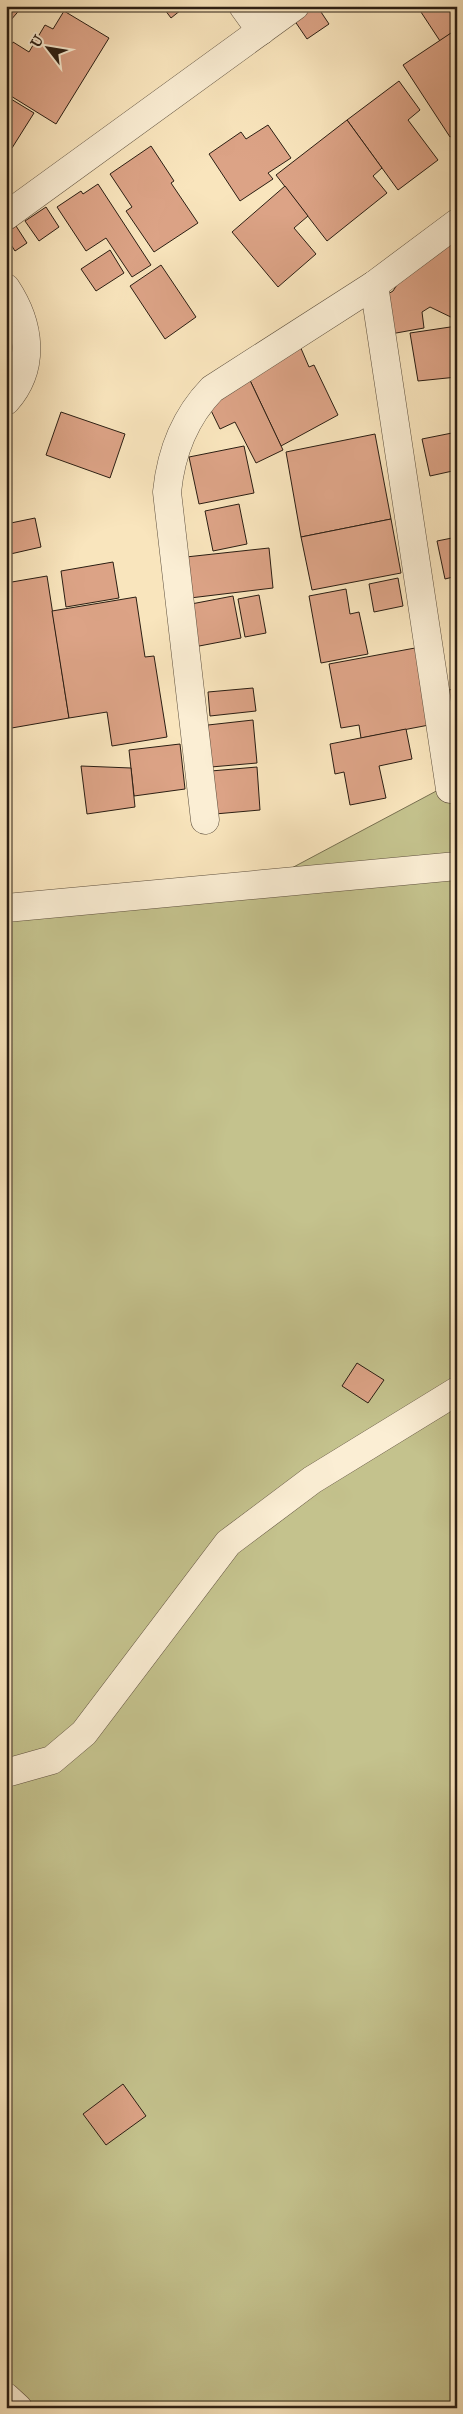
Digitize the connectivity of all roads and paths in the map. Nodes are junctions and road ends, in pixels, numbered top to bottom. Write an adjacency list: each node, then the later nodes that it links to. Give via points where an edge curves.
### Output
1 (243, 6): 3 (street)
2 (295, 6): 3 (street)
3 (261, 31): 4 (street)
4 (6, 216)
5 (457, 223): 6 (street)
6 (374, 284): 9 (street); 10 (street, via 212,389 197,404 170,464 167,492)
7 (6, 288): 8 (street, via 16,302 27,341 26,366 13,394)
8 (6, 401)
9 (450, 788)
10 (205, 820)
11 (457, 866): 12 (street)
12 (6, 908)
13 (457, 1391): 14 (street, via 312,1480 228,1543 84,1733 52,1760)
14 (6, 1773)
15 (6, 2398): 16 (street)
16 (18, 2408)

